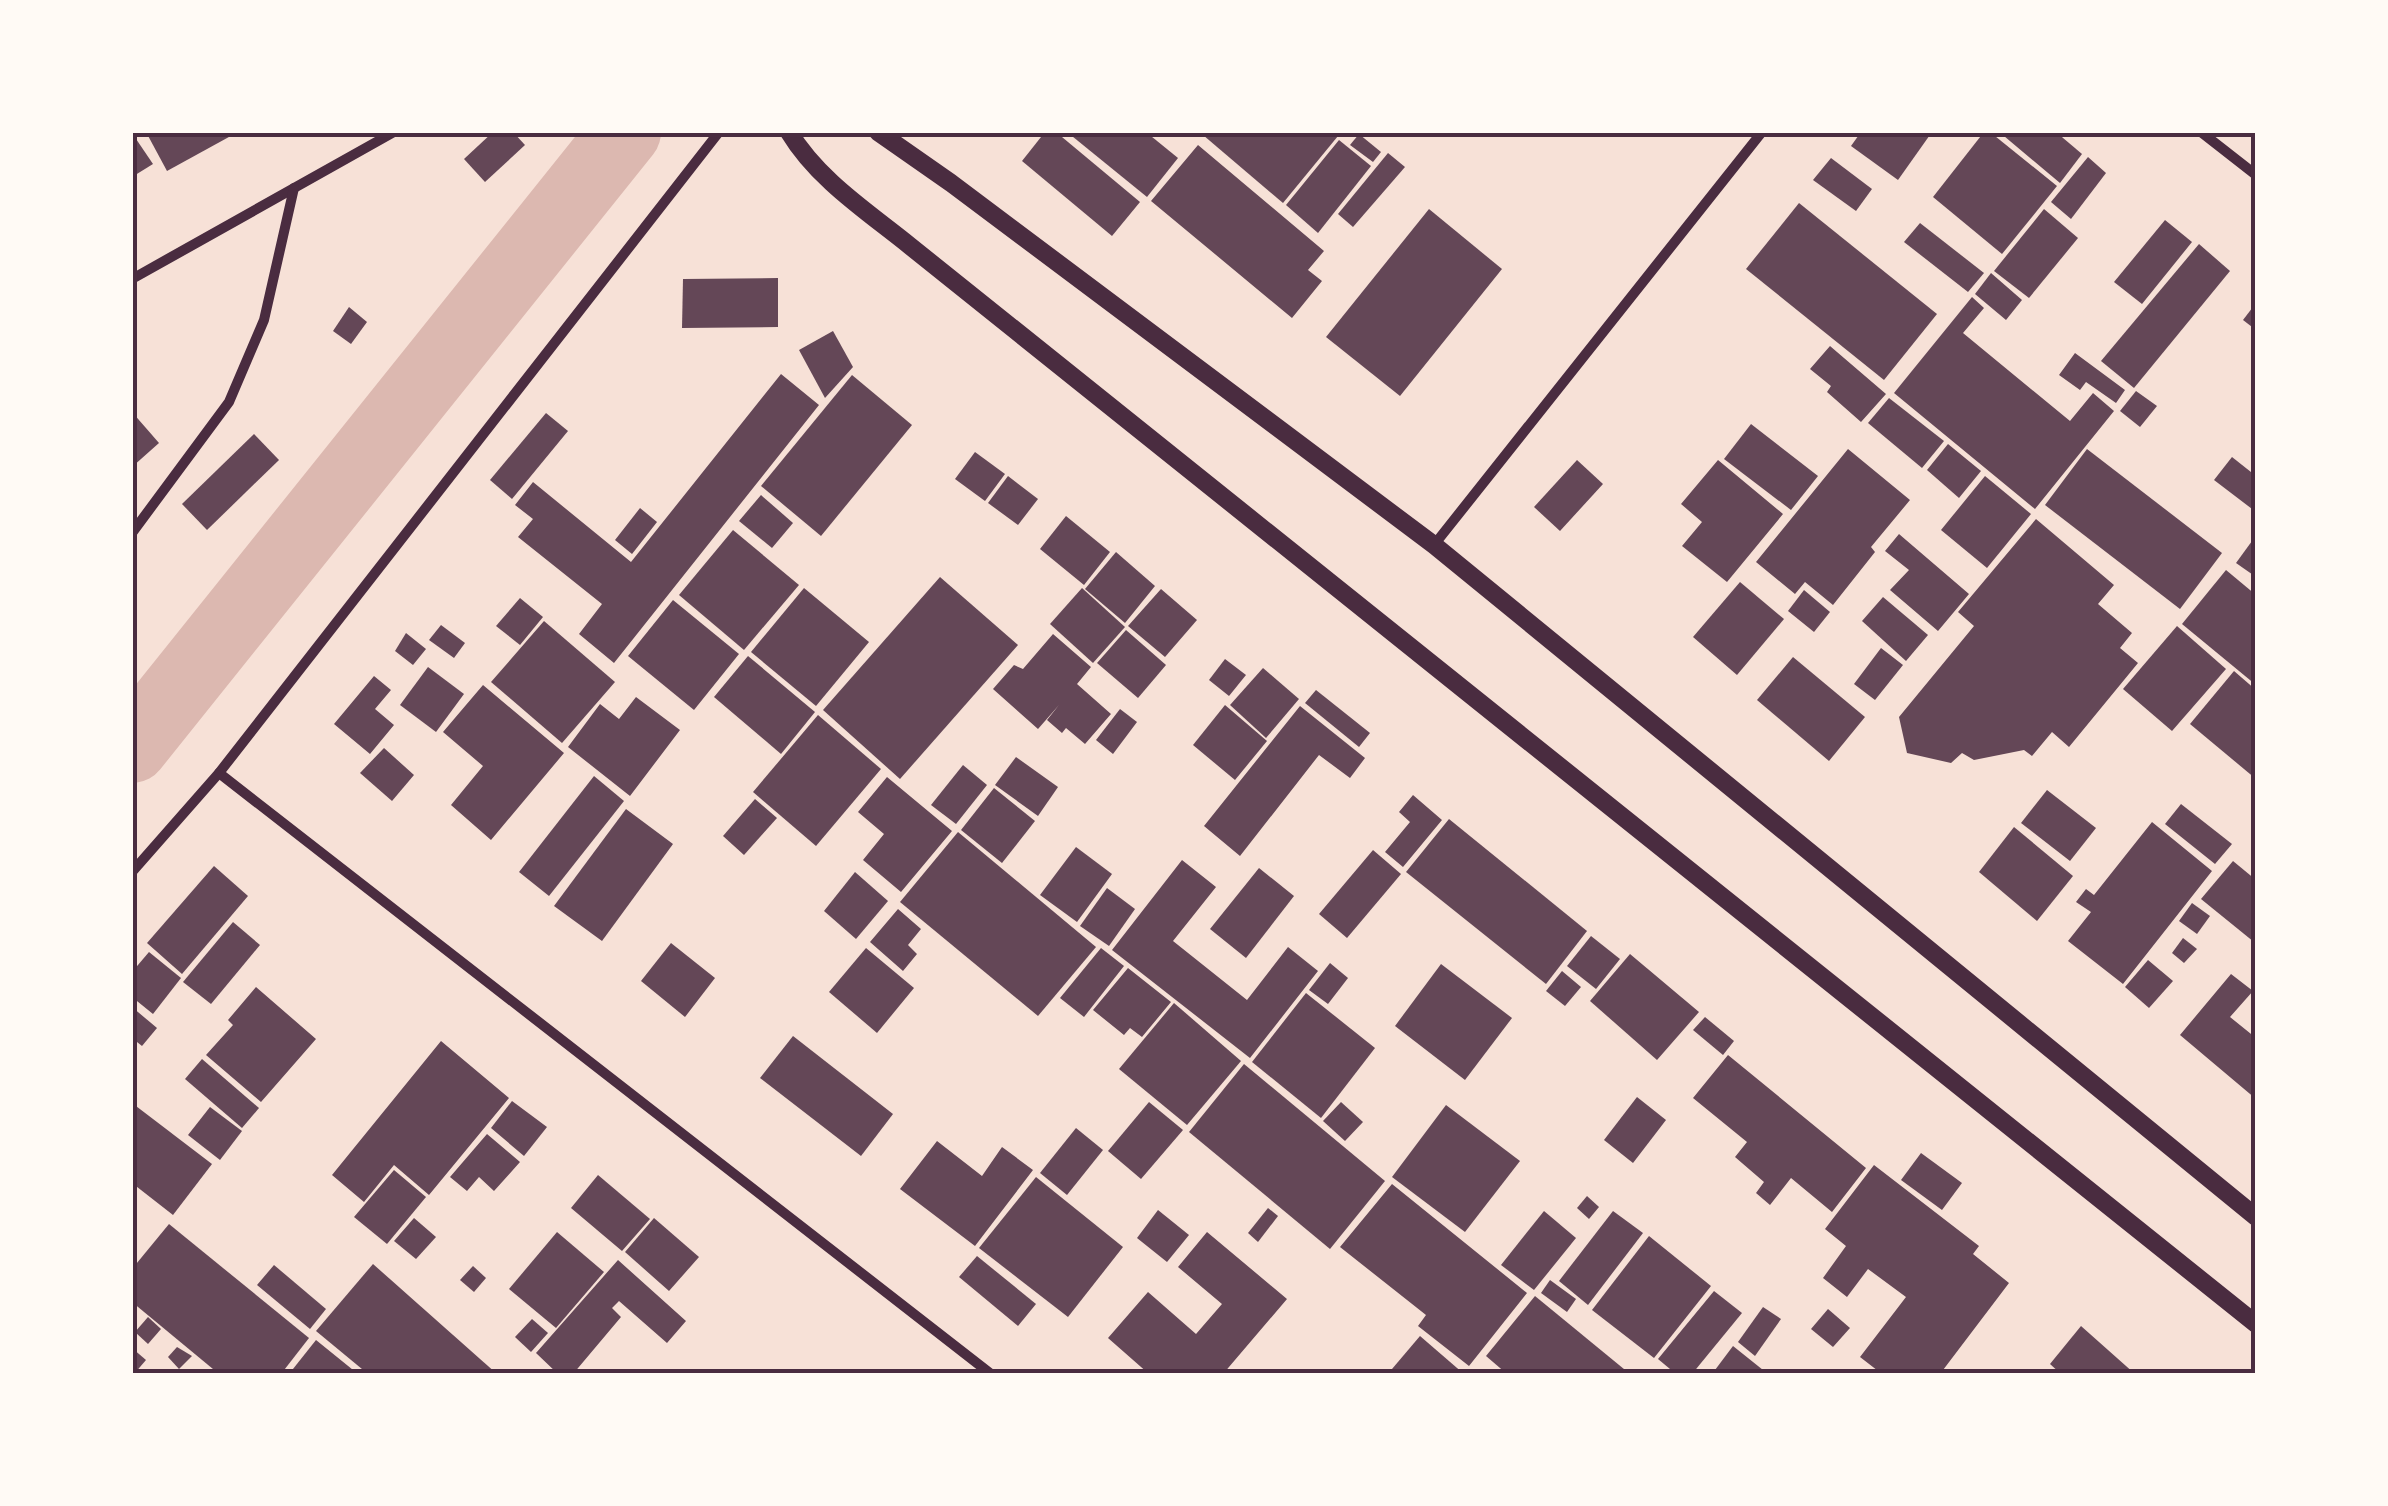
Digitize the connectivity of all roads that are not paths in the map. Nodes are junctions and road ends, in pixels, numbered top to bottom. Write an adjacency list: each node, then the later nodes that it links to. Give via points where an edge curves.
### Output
1 (394, 132): 8 (street)
2 (720, 132): 12 (street)
3 (789, 132): 15 (street, via 815,168 910,246)
4 (878, 132): 11 (street)
5 (1762, 132): 11 (street)
6 (2202, 132): 7 (street)
7 (2256, 175)
8 (294, 188): 9 (street); 10 (street, via 264,320 229,402)
9 (132, 278)
10 (132, 534)
11 (1434, 546): 14 (street)
12 (219, 773): 13 (street); 16 (street)
13 (132, 872)
14 (2256, 1217)
15 (2256, 1324)
16 (992, 1374)

